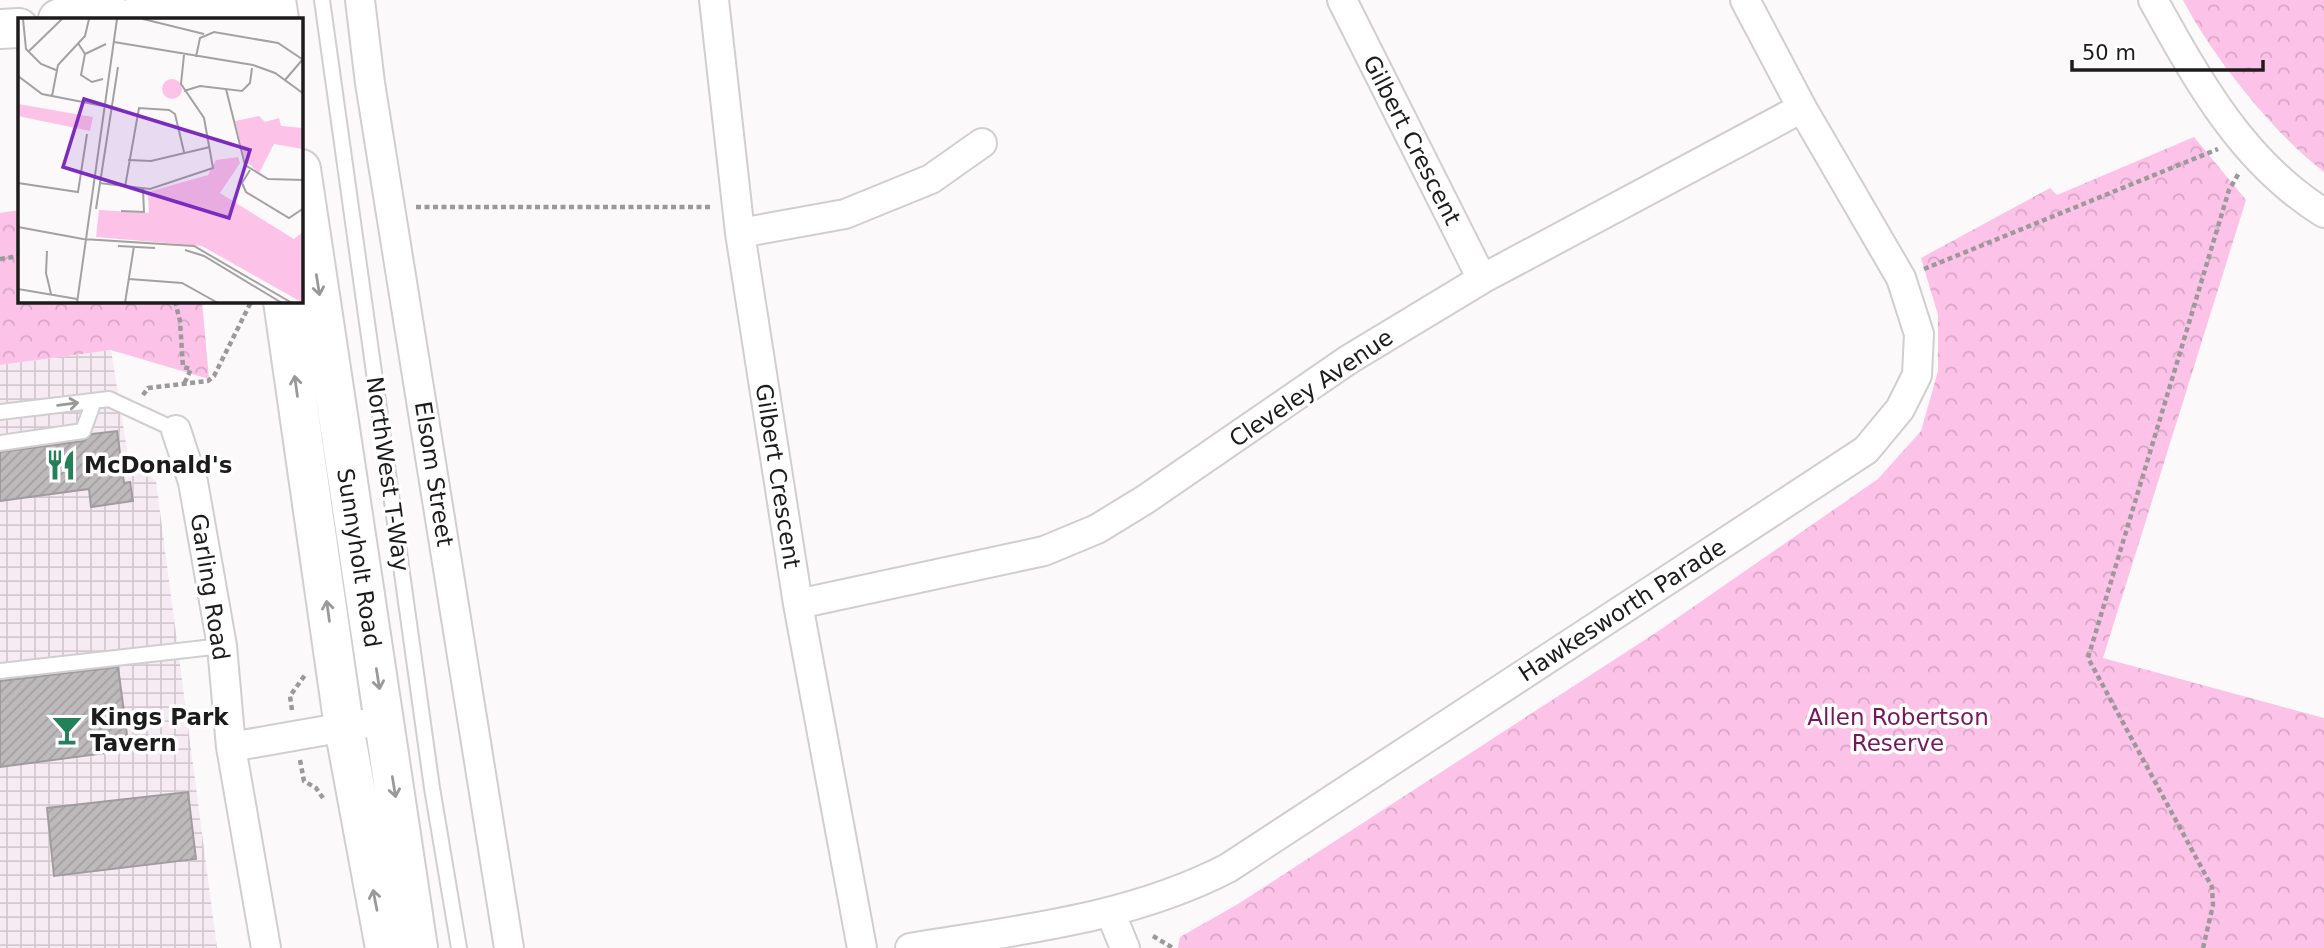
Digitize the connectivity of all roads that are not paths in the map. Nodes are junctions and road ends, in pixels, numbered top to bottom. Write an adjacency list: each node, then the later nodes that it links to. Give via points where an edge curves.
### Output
1 (105, 0): 10 (main road)
2 (322, 0): 35 (lane, NorthWest T-Way, via 432,789)
3 (360, 0): 36 (street, Elsom Street)
4 (714, 0): 18 (street, Gilbert Crescent)
5 (1342, 0): 19 (street, Gilbert Crescent)
6 (1745, 0): 14 (street, Hawkesworth Parade)
7 (2153, 0): 17 (street, via 2216,109 2265,166)
8 (277, 9): 9 (main road)
9 (239, 10): 11 (main road)
10 (60, 18)
11 (141, 18)
12 (18, 28): 13 (main road)
13 (0, 29)
14 (1802, 108): 19 (street, Cleveley Avenue); 31 (street, Hawkesworth Parade, via 1901,278 1919,334 1917,374 1900,409 1866,450 1228,868 1195,885)
15 (982, 143): 18 (street, via 930,179 845,214)
16 (303, 182): 28 (main road, Sunnyholt Road, one-way to 28)
17 (2324, 213)
18 (739, 220): 25 (street, Gilbert Crescent)
19 (1482, 279): 25 (street, Cleveley Avenue, via 1348,360 1097,529 1044,551)
20 (283, 303): 29 (main road, Sunnyholt Road, one-way to 20)
21 (94, 401): 22 (lane, one-way to 21); 23 (lane, via 109,400); 24 (lane, via 83,431)
22 (0, 412)
23 (176, 430): 26 (street, Garling Road, via 193,482)
24 (0, 443)
25 (797, 604): 37 (street, Gilbert Crescent)
26 (222, 646): 27 (lane); 30 (street, Garling Road)
27 (0, 671)
28 (383, 719): 29 (street); 34 (main road, Sunnyholt Road, one-way to 34)
29 (344, 727): 30 (street); 33 (main road, Sunnyholt Road, one-way to 29)
30 (231, 747): 32 (street, Garling Road)
31 (1111, 914): 38 (street, Hawkesworth Parade); 39 (street)
32 (266, 948)
33 (385, 948)
34 (418, 948)
35 (459, 948)
36 (509, 948)
37 (862, 948)
38 (910, 948)
39 (1125, 948)

